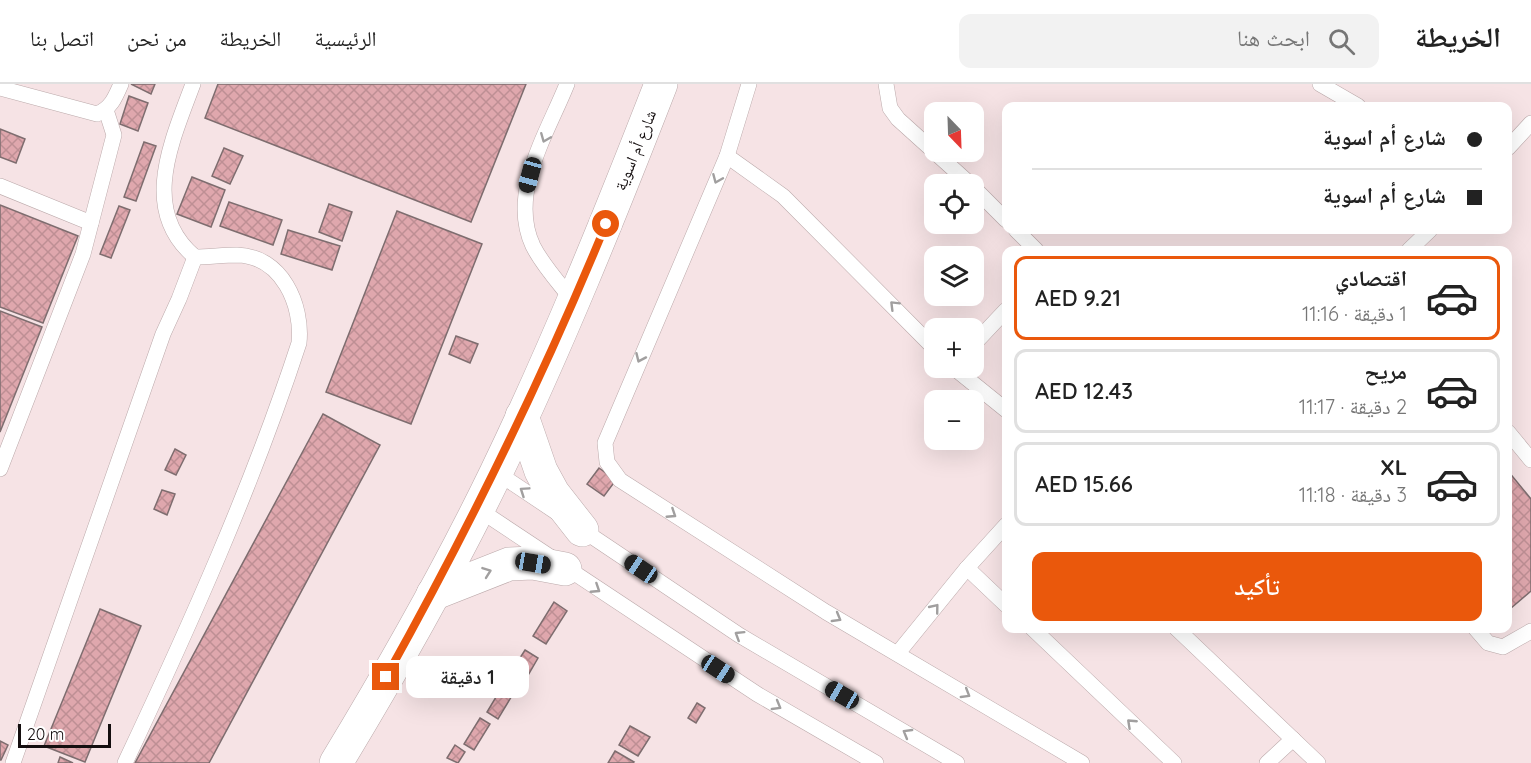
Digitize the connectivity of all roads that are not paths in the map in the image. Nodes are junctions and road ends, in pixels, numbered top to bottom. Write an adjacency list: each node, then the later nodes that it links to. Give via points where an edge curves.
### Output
1 (121, 84): 10 (lane)
2 (193, 84): 23 (lane, via 171,144 162,195 179,243)
3 (567, 84): 24 (lane, one-way to 24, via 530,175 525,210 532,244)
4 (661, 84): 24 (street, شارع أم اسوية)
5 (749, 84): 13 (lane)
6 (1320, 84): 9 (lane)
7 (0, 88): 10 (lane, via 86,112 97,114)
8 (886, 89): 14 (lane, via 890,108 898,119)
9 (1351, 102)
10 (106, 110): 18 (lane, via 114,135)
11 (1531, 123): 12 (lane)
12 (1512, 144)
13 (727, 156): 27 (lane, one-way to 13, via 783,196); 46 (lane, one-way to 46, via 605,443 607,462 620,480 826,612)
14 (959, 174)
15 (0, 186): 18 (lane)
16 (984, 198): 17 (lane)
17 (1002, 216)
18 (91, 224): 33 (lane)
19 (1020, 234): 21 (lane)
20 (1426, 234): 22 (lane)
21 (1032, 246)
22 (1413, 246)
23 (195, 256): 48 (lane, via 159,345); 49 (lane, via 252,258 280,277 298,308 299,343 240,501)
24 (574, 302): 30 (street, شارع أم اسوية)
25 (1002, 314): 26 (lane)
26 (984, 333)
27 (924, 338)
28 (966, 378): 29 (lane)
29 (1002, 407)
30 (522, 416): 34 (street, شارع أم اسوية); 37 (street, via 552,494)
31 (1512, 437): 32 (lane)
32 (1531, 459)
33 (0, 469)
34 (496, 472): 35 (street, شارع أم اسوية); 37 (lane, one-way to 34)
35 (478, 509): 39 (lane); 40 (street, شارع أم اسوية)
36 (1002, 529): 38 (lane)
37 (582, 530): 52 (lane, one-way to 37, via 738,636)
38 (967, 568): 41 (lane); 46 (lane, one-way to 38)
39 (565, 569): 40 (street, one-way to 39, via 509,564 533,563); 51 (lane, one-way to 51, via 757,694)
40 (433, 594): 50 (street, شارع أم اسوية)
41 (1002, 601)
42 (1531, 631): 45 (lane, via 1503,647 1488,643)
43 (1037, 633): 54 (lane, one-way to 43)
44 (1181, 633): 47 (lane)
45 (1479, 633)
46 (898, 653): 53 (lane, one-way to 53)
47 (1293, 739): 55 (lane); 56 (lane)
48 (13, 763)
49 (125, 763)
50 (336, 763)
51 (876, 763)
52 (957, 763)
53 (1082, 763)
54 (1174, 763)
55 (1267, 763)
56 (1318, 763)

